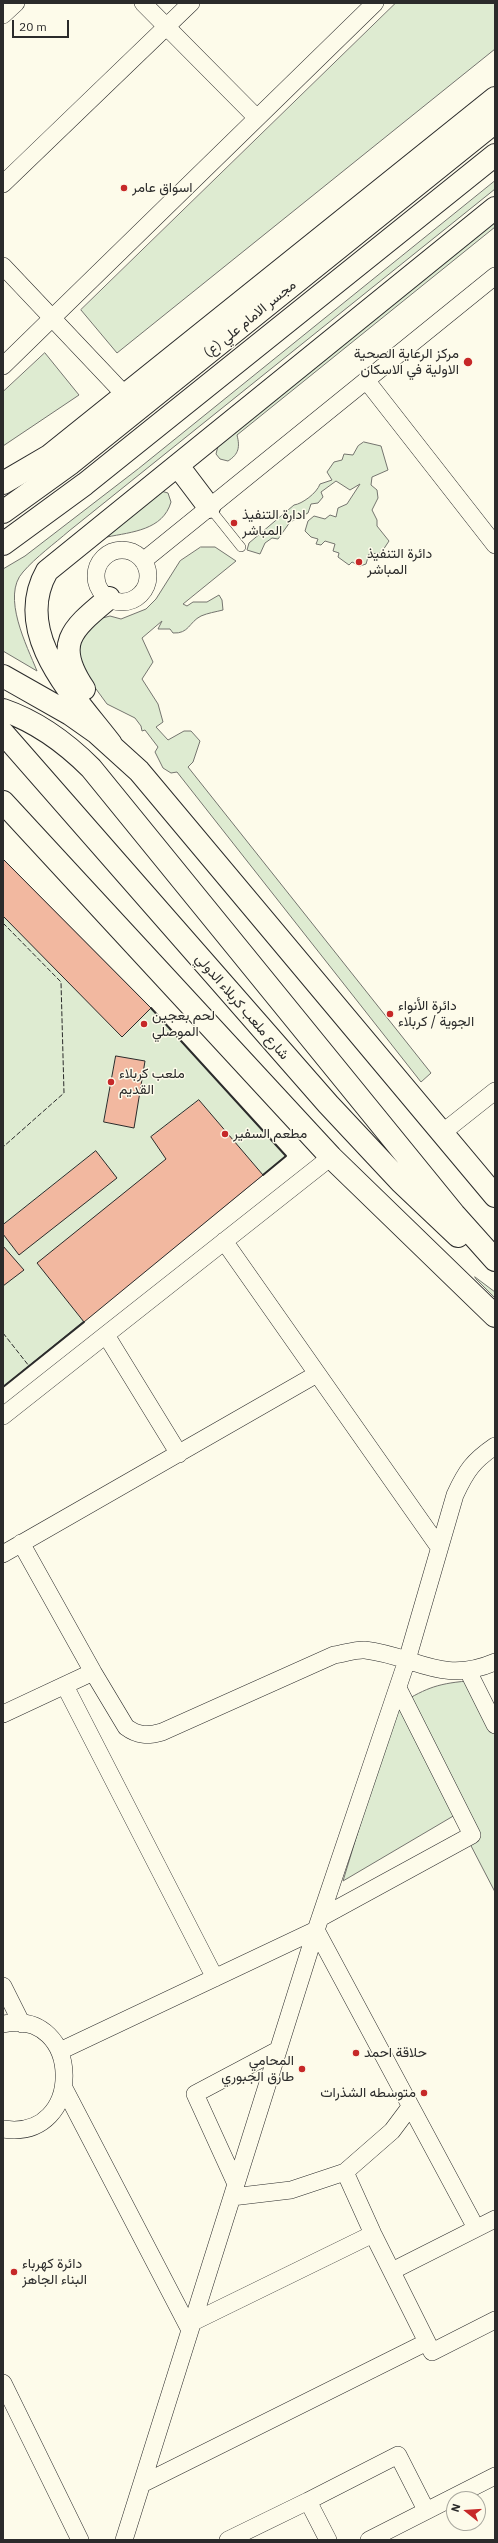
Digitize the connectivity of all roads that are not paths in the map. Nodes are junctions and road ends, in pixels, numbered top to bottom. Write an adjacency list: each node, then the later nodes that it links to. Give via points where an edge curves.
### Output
1 (16, 3): 5 (street)
2 (143, 3): 6 (street)
3 (191, 3): 6 (street)
4 (375, 3): 8 (street)
5 (3, 16)
6 (166, 27): 8 (street); 11 (street)
7 (495, 98): 18 (main road)
8 (257, 118): 15 (street)
9 (495, 122): 22 (main road, مجسر الامام علي (ع), via 71,463)
10 (495, 155): 23 (main road, مجسر الامام علي (ع), via 92,479)
11 (3, 184)
12 (495, 208): 19 (main road)
13 (3, 266): 15 (street)
14 (495, 276): 17 (street)
15 (52, 318): 16 (street); 18 (street)
16 (3, 366)
17 (366, 380): 21 (street); 24 (street)
18 (126, 395): 20 (main road, via 49,456)
19 (178, 466): 21 (main road); 31 (main road, via 56,562 47,571 36,597 36,618 49,659)
20 (3, 484)
21 (209, 507): 25 (lane); 26 (street)
22 (3, 512)
23 (3, 544)
24 (495, 545)
25 (241, 547)
26 (143, 561): 27 (street, via 148,578 141,594 125,602); 27 (street, via 134,553 122,550 106,555 100,561 96,581 102,593)
27 (108, 598): 32 (main road, via 86,618 72,636 68,659 74,674)
28 (3, 676): 31 (main road, via 70,714)
29 (3, 710): 39 (main road, via 32,721 49,732 91,768 454,1214)
30 (3, 732): 40 (main road, شارع ملعب كربلاء الدولي, via 328,1104 406,1187)
31 (111, 744): 32 (main road)
32 (139, 771): 35 (main road)
33 (3, 802): 36 (main road)
34 (495, 1090): 35 (street)
35 (442, 1133): 37 (main road)
36 (331, 1157): 38 (street); 41 (main road)
37 (495, 1196)
38 (224, 1241): 42 (street); 43 (street)
39 (495, 1260)
40 (495, 1269)
41 (495, 1316)
42 (106, 1335): 44 (street); 46 (street)
43 (317, 1374): 46 (street); 48 (street)
44 (3, 1416)
45 (495, 1446): 48 (street, via 478,1457 466,1472 455,1495)
46 (179, 1454): 47 (street)
47 (21, 1543): 49 (street); 53 (street)
48 (439, 1546): 50 (street)
49 (3, 1554)
50 (407, 1660): 52 (street, via 437,1670); 53 (street, via 363,1650 334,1655 162,1732 147,1735 126,1727); 55 (street)
51 (495, 1662): 52 (street)
52 (468, 1671): 57 (street)
53 (93, 1672): 54 (street)
54 (65, 1686): 56 (street); 59 (street)
55 (398, 1688): 58 (street); 58 (street, via 472,1836)
56 (3, 1714)
57 (495, 1725)
58 (318, 1924): 59 (street); 63 (street); 66 (street)
59 (215, 1978): 64 (street)
60 (3, 1986): 62 (street)
61 (3, 2024): 62 (street)
62 (22, 2024): 64 (street, via 48,2035)
63 (278, 2050): 71 (street); 71 (street, via 195,2094)
64 (60, 2051): 65 (street, via 66,2070)
65 (65, 2090): 68 (street, via 57,2108 42,2121); 77 (street)
66 (410, 2107): 70 (street, via 392,2131); 73 (street)
67 (3, 2129): 68 (street)
68 (24, 2129): 69 (street)
69 (3, 2139)
70 (345, 2172): 71 (street, via 291,2190); 74 (street)
71 (234, 2190): 77 (street)
72 (495, 2219): 73 (street)
73 (476, 2228): 75 (street)
74 (373, 2234): 75 (street); 77 (street)
75 (392, 2271): 78 (street)
76 (495, 2320): 78 (street, via 432,2352)
77 (192, 2326): 81 (street)
78 (427, 2342): 81 (street)
79 (3, 2383): 84 (street)
80 (495, 2476): 83 (street)
81 (144, 2483): 85 (street)
82 (308, 2500): 83 (street, via 398,2455); 86 (street); 87 (street)
83 (426, 2510): 88 (street)
84 (80, 2540)
85 (124, 2540)
86 (228, 2540)
87 (328, 2540)
88 (369, 2540)

